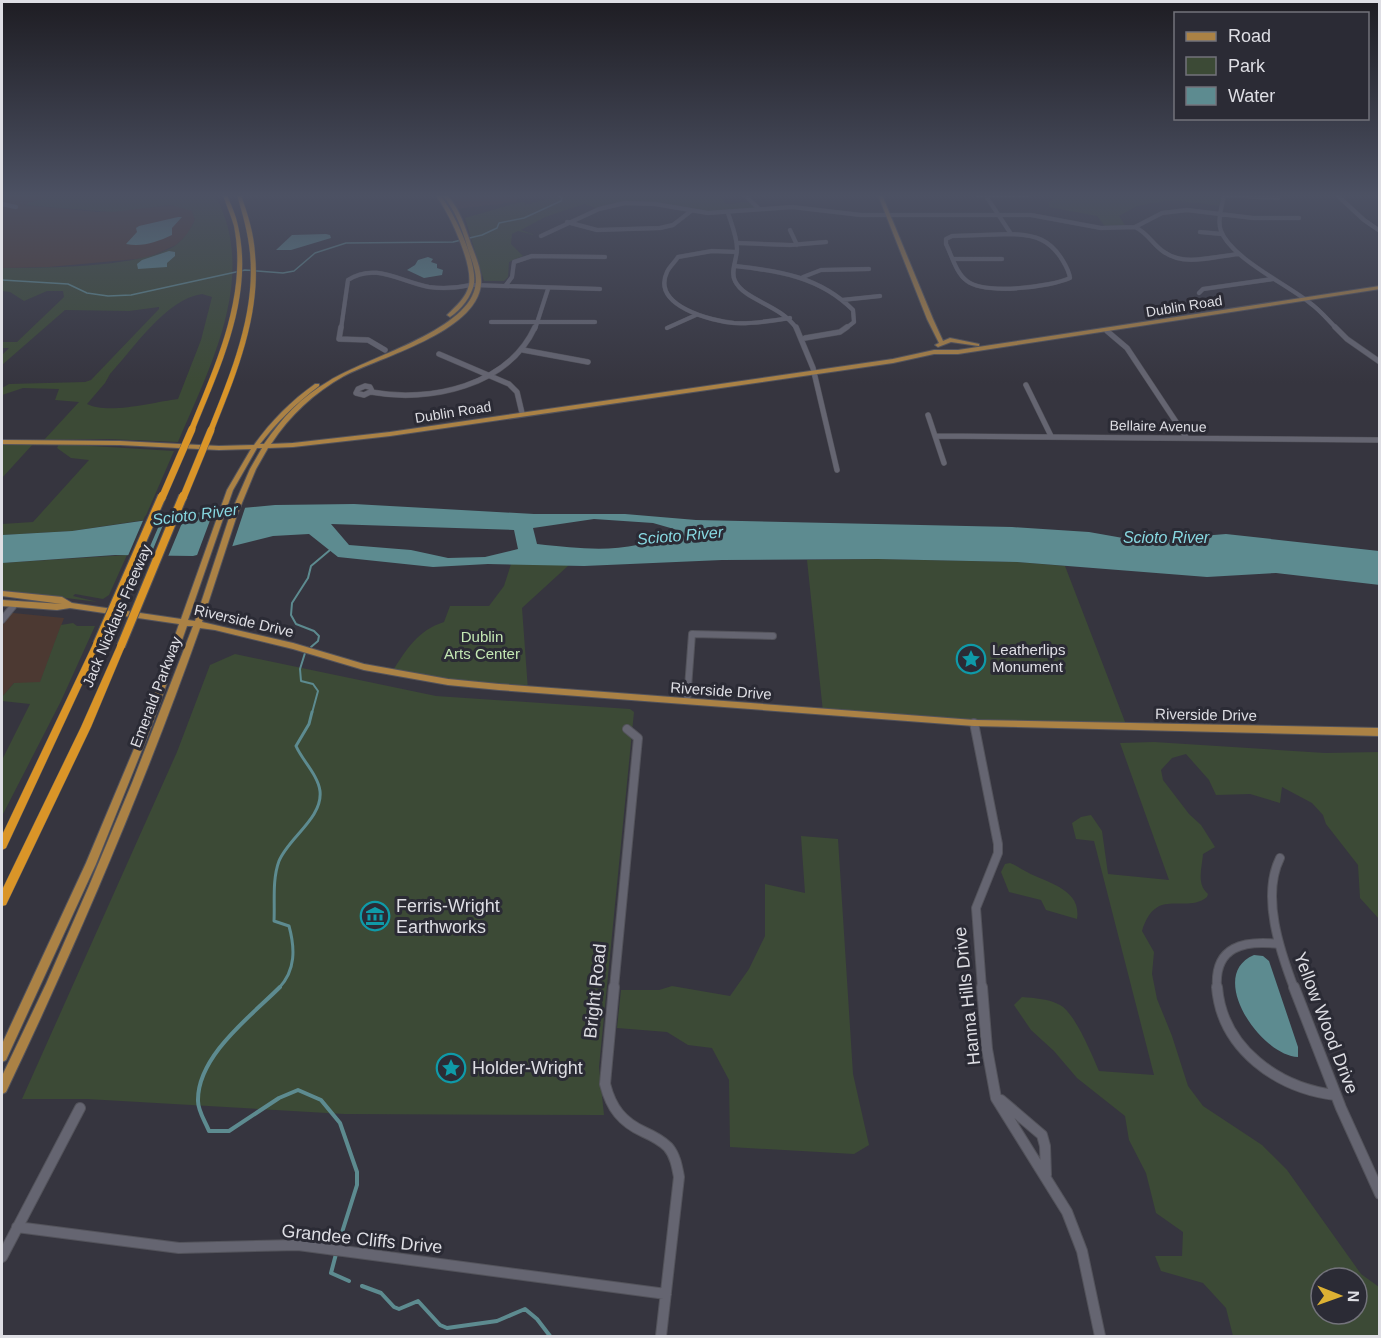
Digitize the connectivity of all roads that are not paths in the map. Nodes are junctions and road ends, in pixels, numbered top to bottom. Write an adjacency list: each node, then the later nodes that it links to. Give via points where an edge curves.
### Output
1 (240, 257): 75 (highway, Jack Nicklaus Freeway, bridge, via 232,321 192,429)
2 (254, 257): 77 (highway, Jack Nicklaus Freeway, bridge, via 252,302 239,357 211,430 86,727)
3 (466, 257): 19 (main road)
4 (473, 257): 19 (main road, via 479,274)
5 (525, 257): 20 (street, via 514,262 512,277)
6 (678, 257): 28 (street, via 666,273 667,295)
7 (736, 257): 15 (street)
8 (904, 257): 30 (main road)
9 (1059, 257): 13 (street, via 1070,279 1057,284 982,287 963,278)
10 (1175, 257): 11 (street)
11 (1212, 257)
12 (1244, 257): 18 (street)
13 (954, 259): 14 (street)
14 (1002, 259)
15 (735, 266): 17 (street); 29 (street, via 732,273 736,283)
16 (869, 269): 17 (street, via 821,270)
17 (803, 277): 27 (street)
18 (1273, 279): 24 (street); 26 (street)
19 (474, 285): 20 (street); 40 (main road, Emerald Parkway, via 448,317); 40 (street, via 433,287 372,272 356,274 348,280 339,339 368,340); 59 (main road, Emerald Parkway, via 470,304 446,325 353,370 310,397 288,416)
20 (506, 285): 22 (street)
21 (1380, 287): 26 (main road, Dublin Road)
22 (548, 288): 23 (street); 32 (street)
23 (600, 289)
24 (1199, 293)
25 (880, 296): 27 (street)
26 (1306, 299): 35 (main road, Dublin Road); 46 (street, via 1347,339)
27 (842, 300): 36 (street, via 853,310 854,322 840,332)
28 (696, 315): 29 (street, via 736,323); 34 (street)
29 (790, 318): 36 (street)
30 (930, 320): 37 (main road); 39 (main road)
31 (491, 322): 32 (street)
32 (539, 322): 33 (street); 41 (street)
33 (595, 322)
34 (667, 328)
35 (1107, 331): 38 (main road, Dublin Road); 56 (street, via 1127,348)
36 (805, 338): 48 (street)
37 (958, 342): 38 (main road, Dublin Road); 39 (main road, Dublin Road); 42 (main road)
38 (1028, 342): 42 (main road, Dublin Road)
39 (940, 343): 43 (main road); 45 (main road, Dublin Road)
40 (385, 350): 60 (main road, Emerald Parkway, via 333,375 301,396)
41 (523, 350): 47 (street); 49 (street)
42 (963, 350): 43 (main road, Dublin Road)
43 (948, 351): 45 (main road, Dublin Road)
44 (439, 354): 49 (street)
45 (905, 358): 48 (main road, Dublin Road)
46 (1380, 362)
47 (588, 363)
48 (814, 371): 52 (main road, Dublin Road); 62 (street)
49 (489, 375): 51 (street, via 441,393 398,397); 52 (street, via 515,389)
50 (1026, 385): 55 (street)
51 (371, 392)
52 (522, 413): 59 (main road, Dublin Road, via 390,434)
53 (928, 415): 54 (street)
54 (936, 436): 55 (street, Bellaire Avenue); 61 (street)
55 (1051, 436): 56 (street, Bellaire Avenue)
56 (1186, 437): 57 (street, Bellaire Avenue)
57 (1380, 440)
58 (2, 442): 60 (main road, Dublin Road)
59 (267, 446): 60 (main road, Dublin Road); 69 (main road, Emerald Parkway, via 237,502)
60 (255, 447): 68 (main road, Emerald Parkway, via 225,502)
61 (944, 463)
62 (837, 470)
63 (2, 593): 66 (main road, Riverside Drive, via 62,600)
64 (2, 603): 65 (main road, Riverside Drive)
65 (15, 604): 66 (main road, Riverside Drive); 67 (street)
66 (70, 605): 68 (main road, Riverside Drive)
67 (2, 620)
68 (184, 621): 69 (main road, Riverside Drive); 79 (main road, Emerald Parkway, via 148,725 91,864)
69 (198, 624): 71 (main road, Riverside Drive, via 364,667 448,682); 80 (main road, Emerald Parkway, via 105,863)
70 (773, 636): 71 (street, via 692,634)
71 (687, 701): 72 (main road, Riverside Drive)
72 (974, 723): 74 (main road, Riverside Drive); 82 (street, Hanna Hills Drive, via 998,844 976,908 987,1049)
73 (627, 729): 88 (street, Bright Road, via 638,738 605,1083 616,1114 658,1138 675,1159 680,1177)
74 (1380, 732)
75 (2, 845)
76 (1280, 858): 78 (street, Yellow Wood Drive, via 1271,893)
77 (2, 901)
78 (1279, 944): 81 (street, Yellow Wood Drive); 81 (street, via 1249,942 1224,957 1216,988 1222,1014 1240,1045 1270,1072 1304,1090)
79 (2, 1056)
80 (2, 1088)
81 (1335, 1095): 85 (street, Yellow Wood Drive)
82 (996, 1096): 84 (street, Hanna Hills Drive); 84 (street, Hanna Hills Drive, via 1042,1135)
83 (80, 1108): 86 (street)
84 (1046, 1177): 90 (street, Hanna Hills Drive, via 1067,1212 1082,1251)
85 (1380, 1194)
86 (17, 1227): 87 (street); 88 (street, Grandee Cliffs Drive, via 179,1248 298,1245)
87 (2, 1257)
88 (666, 1294): 89 (street, Bright Road)
89 (661, 1336)
90 (1100, 1336)

